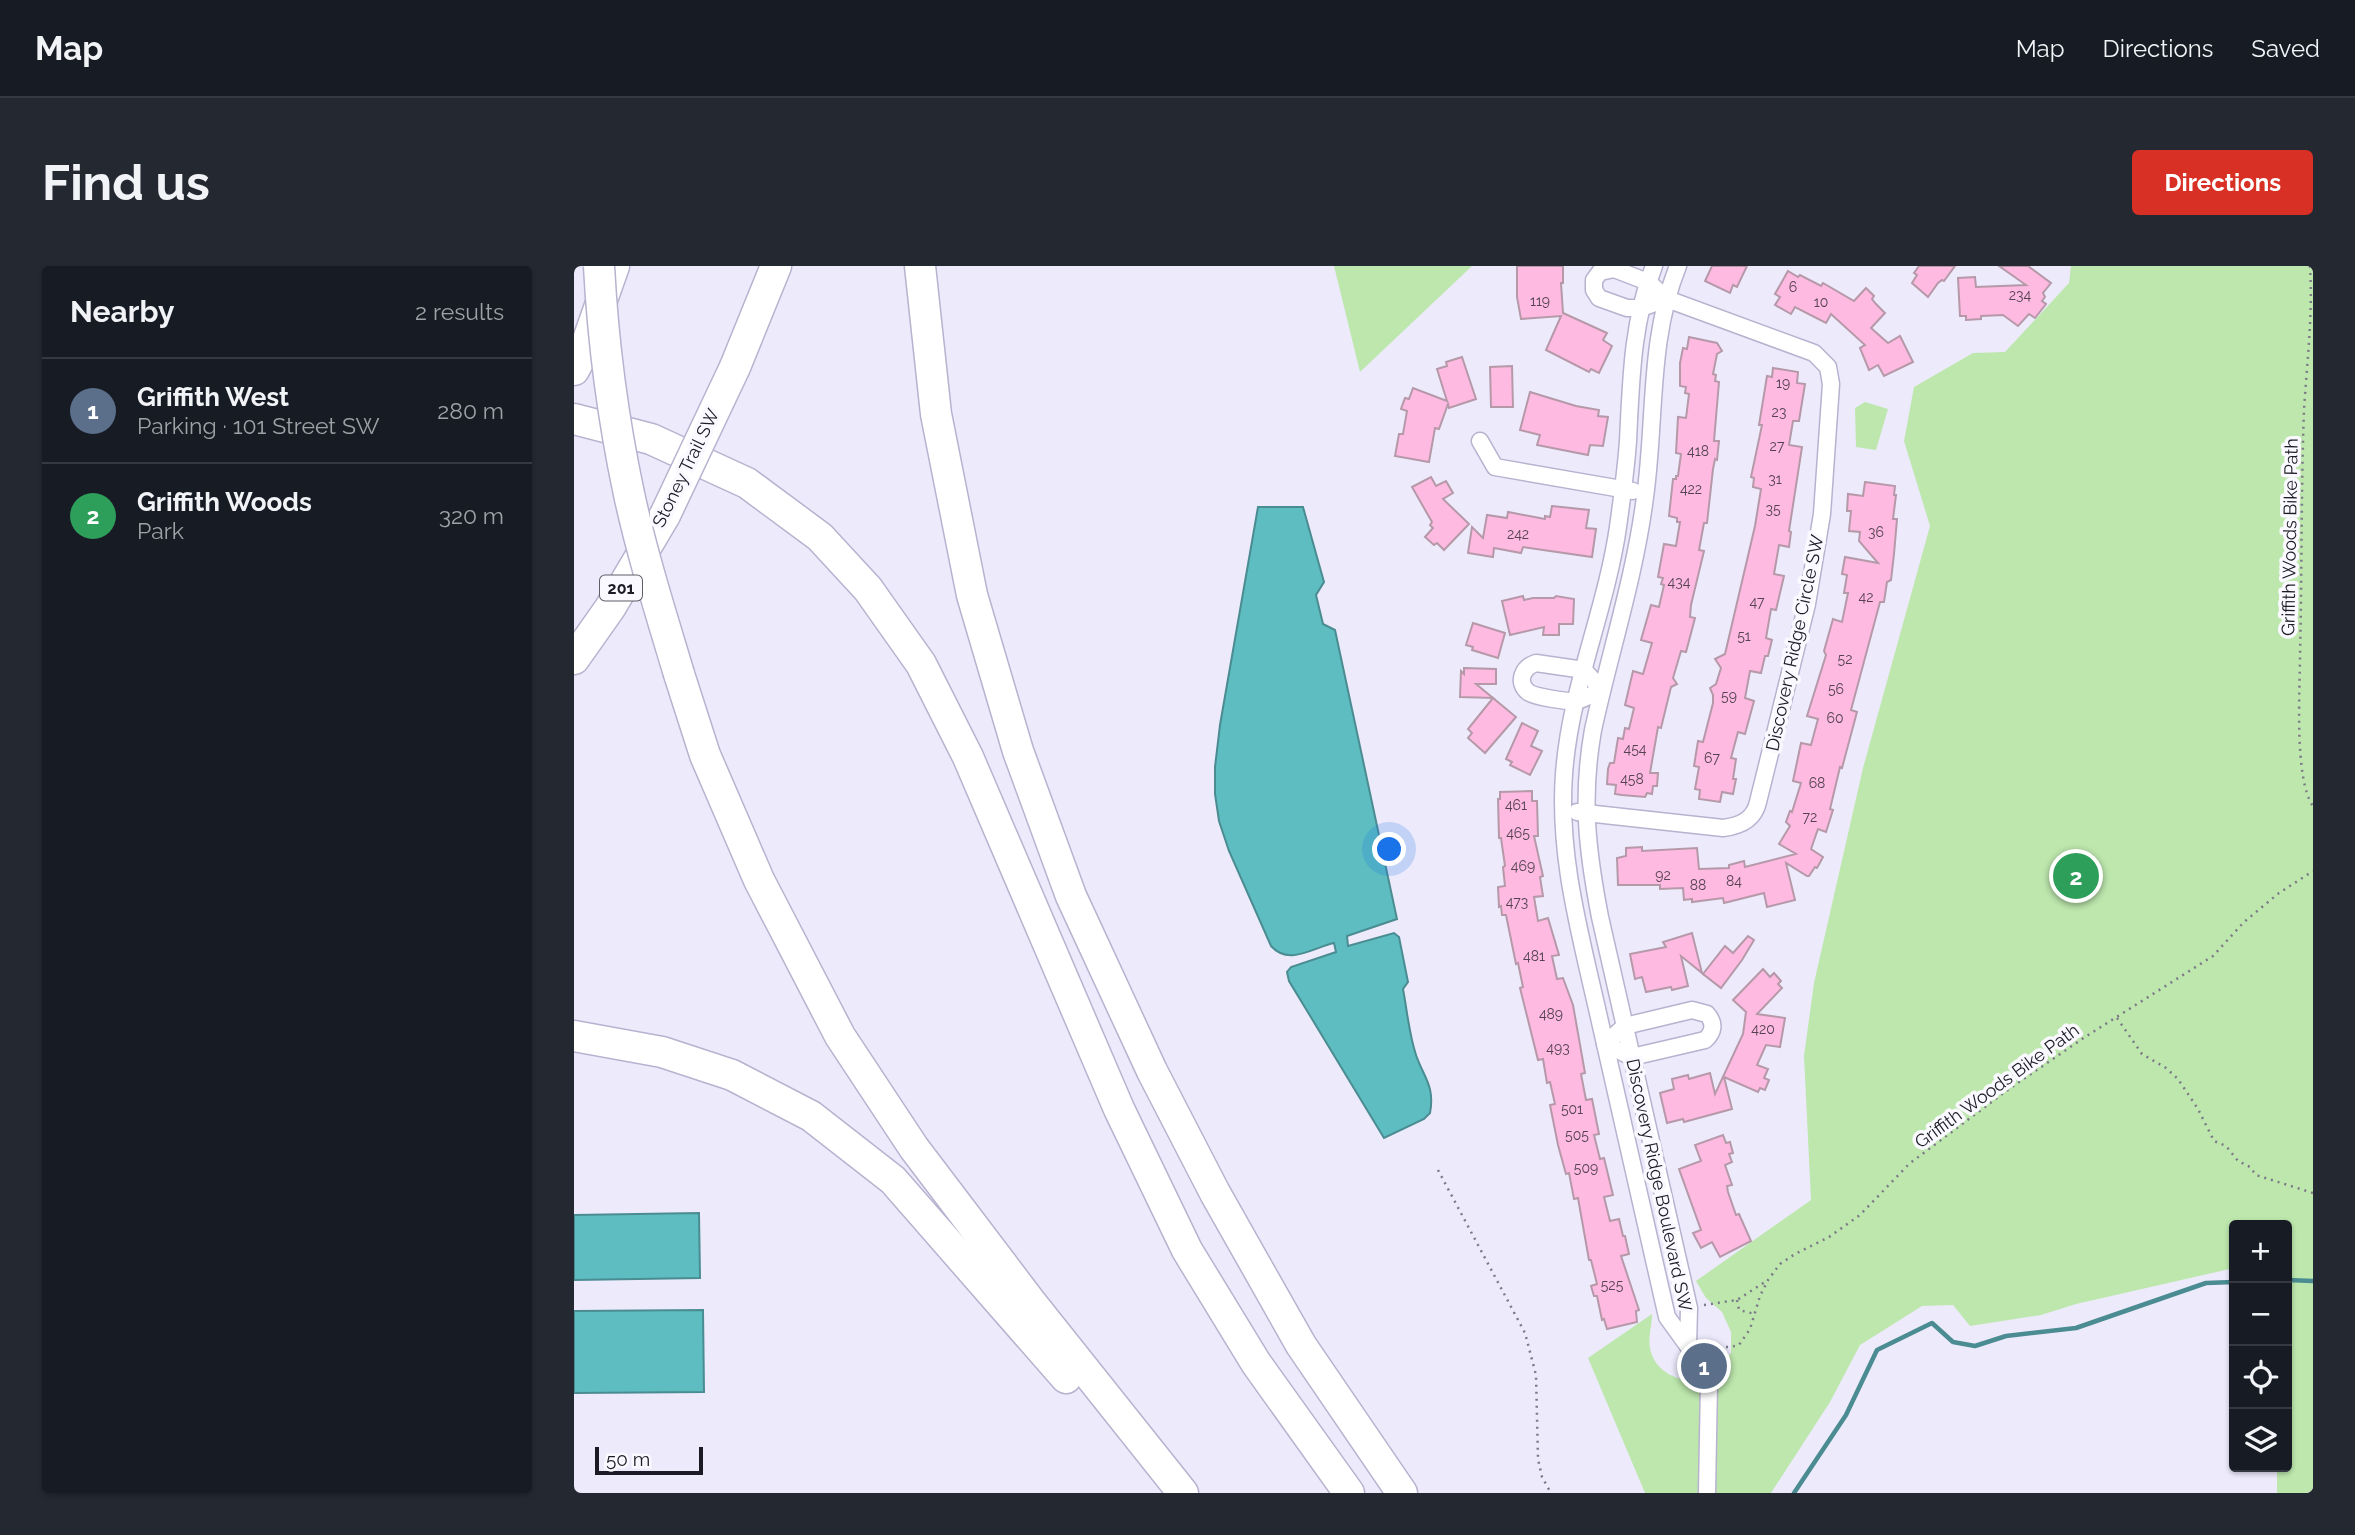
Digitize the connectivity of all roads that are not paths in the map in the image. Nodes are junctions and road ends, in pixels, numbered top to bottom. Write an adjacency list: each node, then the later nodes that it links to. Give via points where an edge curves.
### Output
1 (598, 266): 26 (highway, bridge, via 629,494 656,598 705,755 759,880 839,1036 921,1158)
2 (614, 266): 9 (highway)
3 (776, 266): 14 (highway, Stoney Trail SW / 201, bridge, via 735,367 665,515)
4 (920, 266): 28 (highway, via 936,414 972,595 1018,751 1071,896 1215,1193 1301,1345)
5 (1678, 266): 7 (street, Discovery Ridge Boulevard SW)
6 (1651, 274): 7 (street); 8 (street, Discovery Ridge Boulevard SW); 8 (street, via 1609,269 1594,280 1599,298)
7 (1667, 299): 8 (street); 13 (street, Discovery Ridge Boulevard SW, via 1654,366); 19 (street, Discovery Ridge Circle SW, via 1814,353 1828,368 1826,470 1816,562 1751,817 1723,828)
8 (1641, 308): 12 (street, Discovery Ridge Boulevard SW)
9 (579, 361)
10 (574, 419): 27 (highway, via 651,439 747,483 820,537 868,589 921,664 968,757 1119,1109 1187,1250 1256,1363)
11 (1480, 441): 12 (street, via 1495,467)
12 (1623, 489): 13 (street); 15 (street, Discovery Ridge Boulevard SW, via 1607,581)
13 (1646, 493): 16 (street, Discovery Ridge Boulevard SW, via 1629,586)
14 (574, 659)
15 (1584, 670): 16 (street); 17 (street, Discovery Ridge Boulevard SW); 17 (street, via 1536,663 1526,667 1522,677 1530,694)
16 (1602, 690): 17 (street); 19 (street, Discovery Ridge Boulevard SW, via 1588,760)
17 (1576, 701): 18 (street, Discovery Ridge Boulevard SW, via 1567,747)
18 (1563, 811): 19 (street, Discovery Ridge Circle SW); 22 (street, Discovery Ridge Boulevard SW, via 1569,881)
19 (1586, 813): 20 (street, Discovery Ridge Boulevard SW, via 1590,864)
20 (1625, 1026): 22 (street); 23 (street, Discovery Ridge Boulevard SW); 23 (street, via 1697,1010 1712,1022 1712,1033 1705,1040)
21 (574, 1036): 25 (highway, via 662,1052 732,1075 811,1116 842,1140 893,1180 1023,1326)
22 (1605, 1044): 23 (street); 24 (street, Discovery Ridge Boulevard SW, via 1667,1317)
23 (1632, 1058): 24 (street, Discovery Ridge Boulevard SW, via 1689,1308)
24 (1688, 1346): 29 (street, via 1709,1382)
25 (1160, 1493)
26 (1183, 1493)
27 (1349, 1493)
28 (1402, 1493)
29 (1707, 1493)

